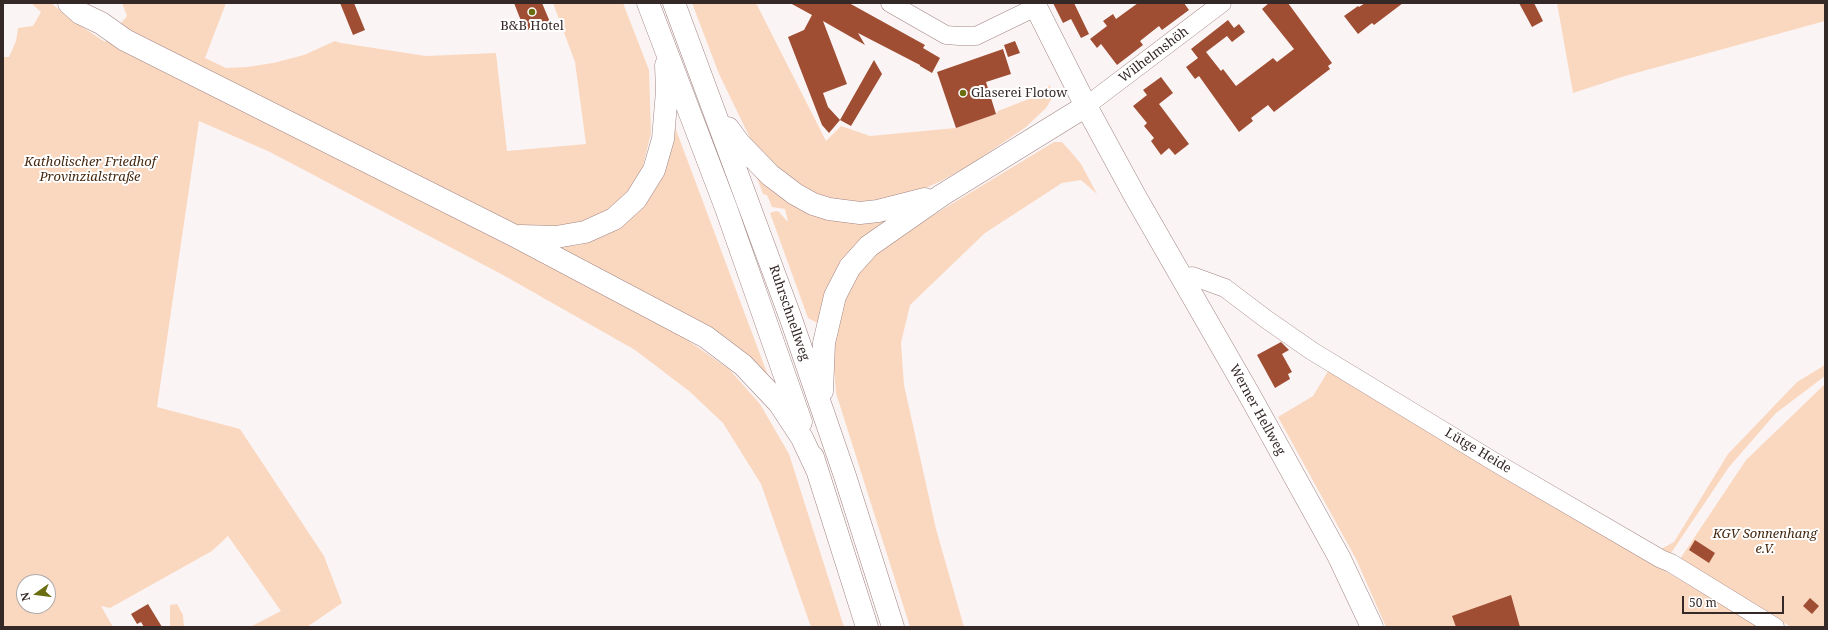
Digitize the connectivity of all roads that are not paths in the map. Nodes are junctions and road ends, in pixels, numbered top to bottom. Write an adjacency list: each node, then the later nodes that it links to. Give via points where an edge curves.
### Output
1 (69, 3): 8 (main road, via 80,13)
2 (89, 3): 8 (main road)
3 (674, 3): 9 (main road, Ruhrschnellweg)
4 (890, 3): 6 (street, via 946,35 959,36 976,36)
5 (1222, 3): 10 (street, Wilhelmshöh)
6 (1035, 5): 10 (main road, Werner Hellweg)
7 (652, 12): 12 (main road, via 663,47 666,69 666,115 659,154 646,185 626,209 599,227 571,236); 15 (main road, Ruhrschnellweg, via 726,208)
8 (101, 23): 12 (main road, via 125,40)
9 (707, 88): 11 (main road, via 716,108 739,143 775,180 812,204 860,213); 14 (main road, Ruhrschnellweg)
10 (1086, 106): 11 (main road); 13 (main road, Werner Hellweg)
11 (942, 195): 14 (main road, via 869,246 850,267 837,291 826,329 822,361 823,402)
12 (515, 236): 15 (main road, via 706,336 725,350 744,365 779,403 802,438)
13 (1183, 279): 18 (main road, Werner Hellweg, via 1335,550); 19 (street, Lütge Heide, via 1192,276 1225,288 1312,351)
14 (830, 433): 17 (main road, Ruhrschnellweg)
15 (817, 470): 16 (main road, Ruhrschnellweg)
16 (867, 627)
17 (893, 627)
18 (1372, 627)
19 (1775, 627)

